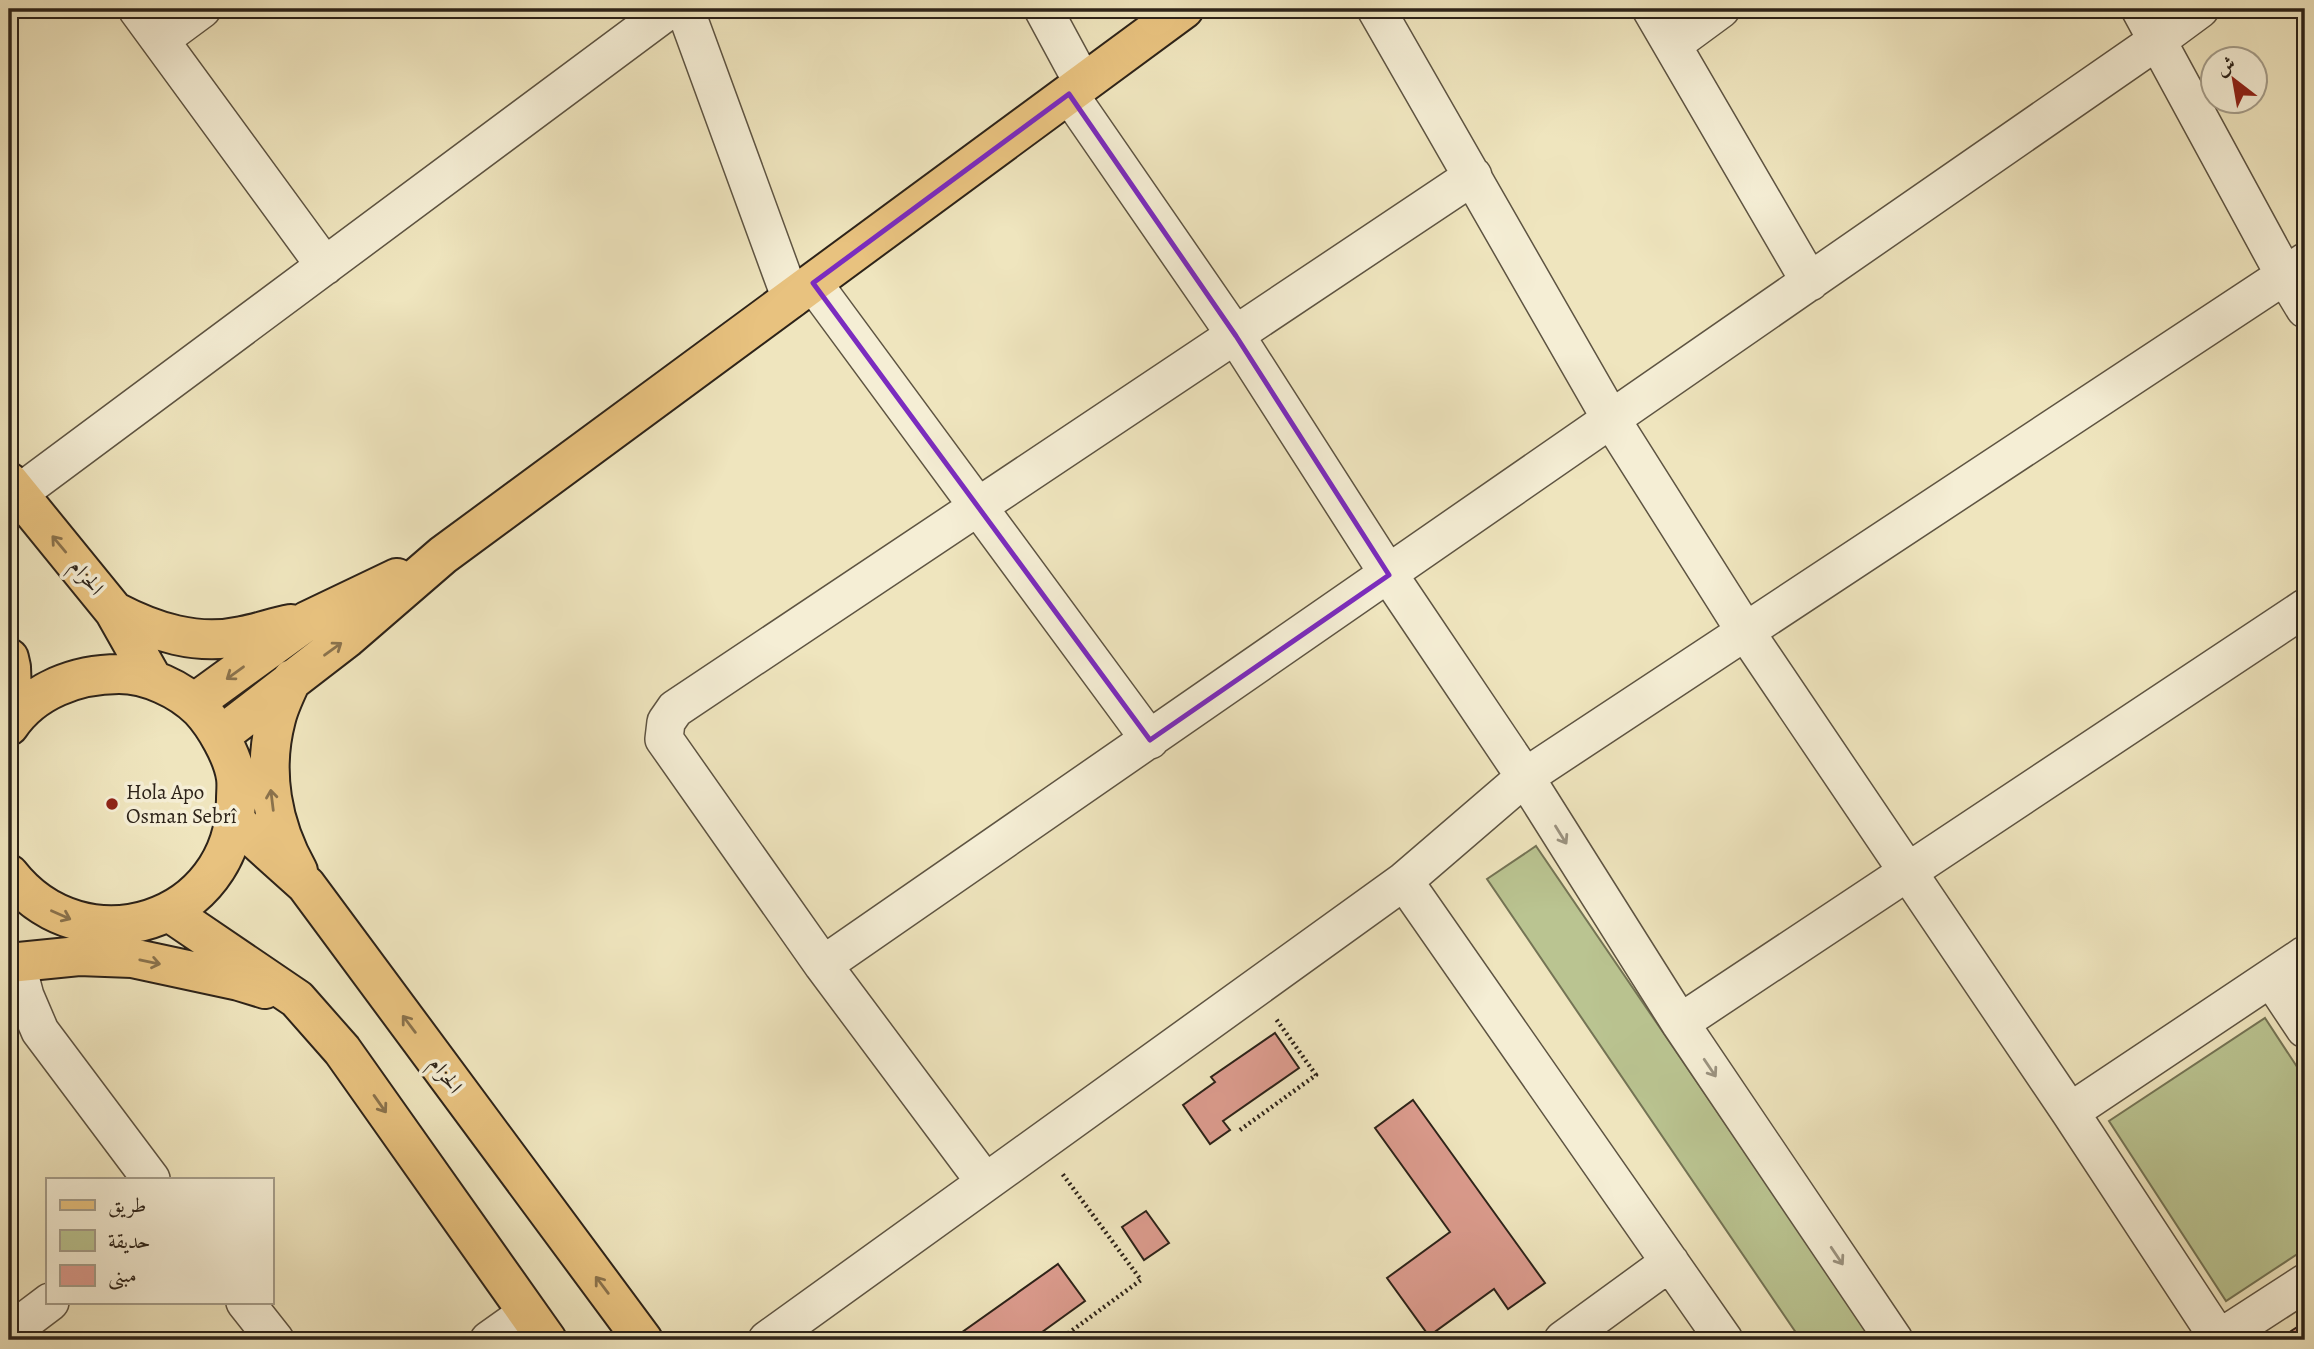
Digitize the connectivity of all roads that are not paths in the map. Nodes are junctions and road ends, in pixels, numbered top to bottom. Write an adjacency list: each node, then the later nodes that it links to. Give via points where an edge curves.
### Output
1 (137, 9): 12 (street)
2 (202, 9): 12 (street)
3 (670, 9): 17 (street)
4 (685, 9): 20 (street)
5 (1043, 9): 15 (street)
6 (1184, 9): 15 (main road)
7 (1376, 9): 16 (street)
8 (1651, 9): 14 (street)
9 (1721, 9): 14 (street)
10 (2140, 9): 13 (street)
11 (2200, 9): 13 (street)
12 (160, 40): 17 (street)
13 (2158, 40): 18 (street); 19 (street)
14 (1672, 45): 19 (street)
15 (1076, 88): 20 (main road); 22 (street)
16 (1473, 176): 22 (street); 23 (street)
17 (325, 266): 24 (street)
18 (2295, 269): 21 (street); 31 (street)
19 (1810, 282): 23 (street)
20 (802, 291): 25 (street); 26 (main road)
21 (2305, 309)
22 (1236, 336): 25 (street); 27 (street)
23 (1611, 419): 27 (street); 31 (street)
24 (13, 488): 29 (main road, الحزام, one-way to 24)
25 (978, 508): 38 (street); 48 (street, via 675,709 666,722 664,739)
26 (443, 555): 30 (main road); 33 (main road, one-way to 26)
27 (1388, 575): 38 (street); 39 (street)
28 (2305, 608): 41 (street)
29 (114, 611): 30 (main road, via 154,630 208,640); 34 (main road, الحزام)
30 (307, 621): 35 (main road, one-way to 35)
31 (1745, 631): 39 (street); 41 (street)
32 (9, 658): 36 (main road)
33 (292, 679): 37 (main road); 43 (main road, one-way to 33, via 285,848 272,806 269,763 276,719)
34 (153, 680): 35 (main road); 36 (main road, via 123,674 92,675 62,684 35,699)
35 (194, 704): 37 (main road)
36 (11, 723)
37 (220, 736): 40 (main road, via 236,778)
38 (1150, 740): 48 (street)
39 (1525, 777): 42 (street); 51 (street, one-way to 51)
40 (236, 821): 43 (main road, الحزام); 45 (main road, via 213,875)
41 (1909, 871): 51 (street); 53 (street)
42 (1404, 881): 55 (street); 56 (street)
43 (306, 885): 64 (main road, الحزام, one-way to 43)
44 (12, 887): 45 (main road, one-way to 45, via 68,919 93,925 119,926)
45 (169, 912): 50 (main road)
46 (2305, 955): 49 (street)
47 (13, 962): 50 (main road, one-way to 50, via 132,958); 54 (street, via 40,1031)
48 (823, 965): 55 (street)
49 (2271, 978): 52 (street); 53 (street)
50 (297, 999): 60 (main road, one-way to 60, via 342,1049)
51 (1680, 1023): 68 (street, one-way to 68)
52 (2305, 1029)
53 (2070, 1112): 69 (street)
54 (150, 1178)
55 (985, 1182): 65 (street)
56 (1670, 1262): 66 (street); 67 (street)
57 (2305, 1283): 69 (street)
58 (47, 1304): 61 (street)
59 (247, 1304): 62 (street)
60 (537, 1327): 63 (street)
61 (9, 1333)
62 (275, 1340)
63 (489, 1340)
64 (643, 1340)
65 (767, 1340)
66 (1563, 1340)
67 (1724, 1340)
68 (1894, 1340)
69 (2218, 1340)

